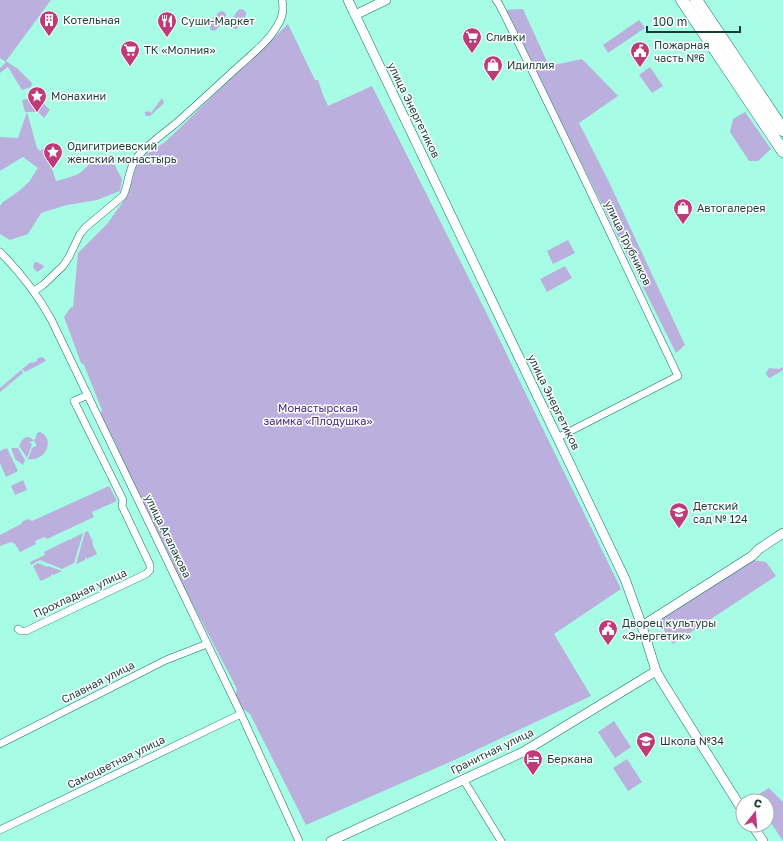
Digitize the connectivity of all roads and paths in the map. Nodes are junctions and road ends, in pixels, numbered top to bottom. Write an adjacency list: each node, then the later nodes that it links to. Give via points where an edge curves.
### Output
1 (282, 0): 14 (street, via 281,18 274,32 136,158 123,196 86,227 63,266)
2 (348, 0): 7 (street, улица Энергетиков)
3 (386, 0): 7 (street)
4 (682, 0): 8 (main road)
5 (696, 0): 8 (main road)
6 (498, 2): 16 (street, улица Трубников, via 678,376)
7 (355, 15): 16 (street, улица Энергетиков)
8 (718, 43): 9 (main road); 10 (main road)
9 (746, 75): 10 (main road); 11 (main road)
10 (736, 82): 12 (main road)
11 (783, 130)
12 (783, 152)
13 (0, 252): 14 (street, улица Агалакова)
14 (34, 291): 15 (street, улица Агалакова, via 51,319)
15 (88, 395): 19 (street, Прохладная улица, via 74,401 123,500 122,506 150,565 150,570 26,631); 20 (street, улица Агалакова)
16 (557, 438): 18 (street, улица Энергетиков, via 625,579)
17 (783, 533): 18 (street, via 752,556)
18 (642, 626): 21 (street, улица Энергетиков)
19 (18, 629)
20 (207, 644): 22 (street, улица Агалакова); 23 (street, Славная улица, via 166,660)
21 (656, 671): 24 (street, Гранитная улица, via 523,752); 25 (street, улица Энергетиков)
22 (241, 714): 26 (street, Самоцветная улица); 27 (street, улица Агалакова)
23 (0, 744)
24 (463, 779): 28 (street, Гранитная улица); 29 (street)
25 (735, 798)
26 (0, 830)
27 (299, 841)
28 (331, 841)
29 (501, 841)

